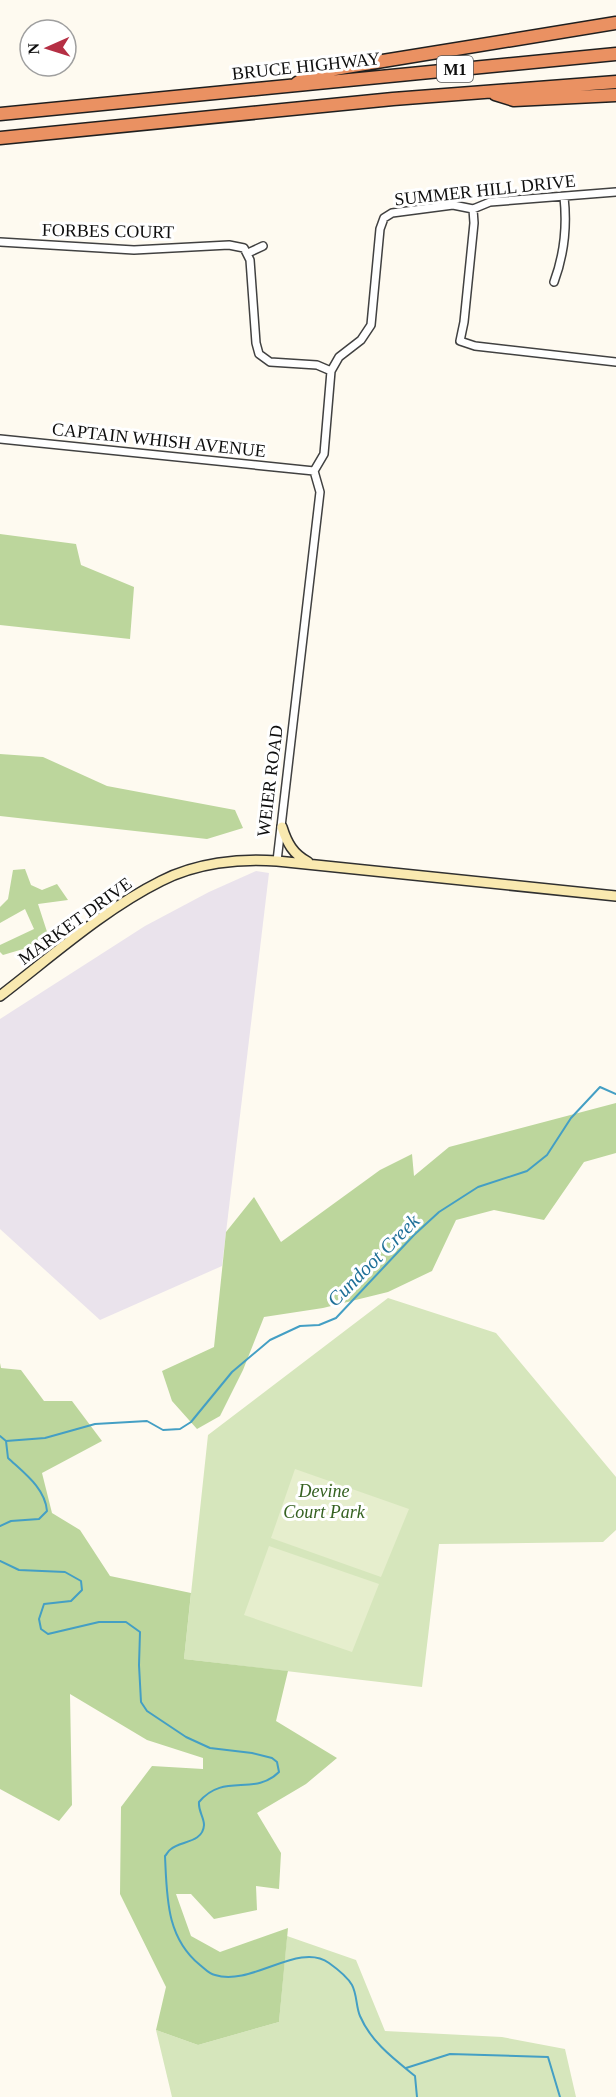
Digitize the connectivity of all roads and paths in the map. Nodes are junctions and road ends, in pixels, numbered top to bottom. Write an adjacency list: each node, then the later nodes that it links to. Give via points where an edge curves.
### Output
1 (616, 23): 4 (highway, via 313,73)
2 (616, 54): 4 (highway, BRUCE HIGHWAY / M1)
3 (616, 82): 5 (highway, M1)
4 (295, 85): 7 (highway, BRUCE HIGHWAY / M1)
5 (486, 92): 6 (highway, via 514,99); 8 (highway, M1)
6 (616, 95)
7 (0, 114)
8 (0, 138)
9 (616, 192): 10 (street, SUMMER HILL DRIVE)
10 (564, 196): 11 (street, SUMMER HILL DRIVE, via 489,202); 15 (street, via 565,225 560,267)
11 (472, 209): 16 (street, via 474,223 460,341); 17 (street, SUMMER HILL DRIVE, via 453,205 392,213 384,218 370,325)
12 (0, 242): 14 (street, FORBES COURT, via 134,250 229,245 244,248)
13 (263, 246): 14 (street)
14 (248, 253): 17 (street, via 260,354 270,362)
15 (554, 282)
16 (616, 362)
17 (331, 371): 19 (street, via 324,454)
18 (0, 439): 19 (street, CAPTAIN WHISH AVENUE)
19 (314, 471): 20 (street, WEIER ROAD, via 320,492)
20 (282, 827): 21 (street, WEIER ROAD); 22 (street, via 292,850)
21 (277, 861): 22 (street, WEIER ROAD); 24 (street, MARKET DRIVE, via 229,861 162,880 119,905)
22 (311, 864): 23 (street, WEIER ROAD)
23 (616, 896)
24 (0, 996)

